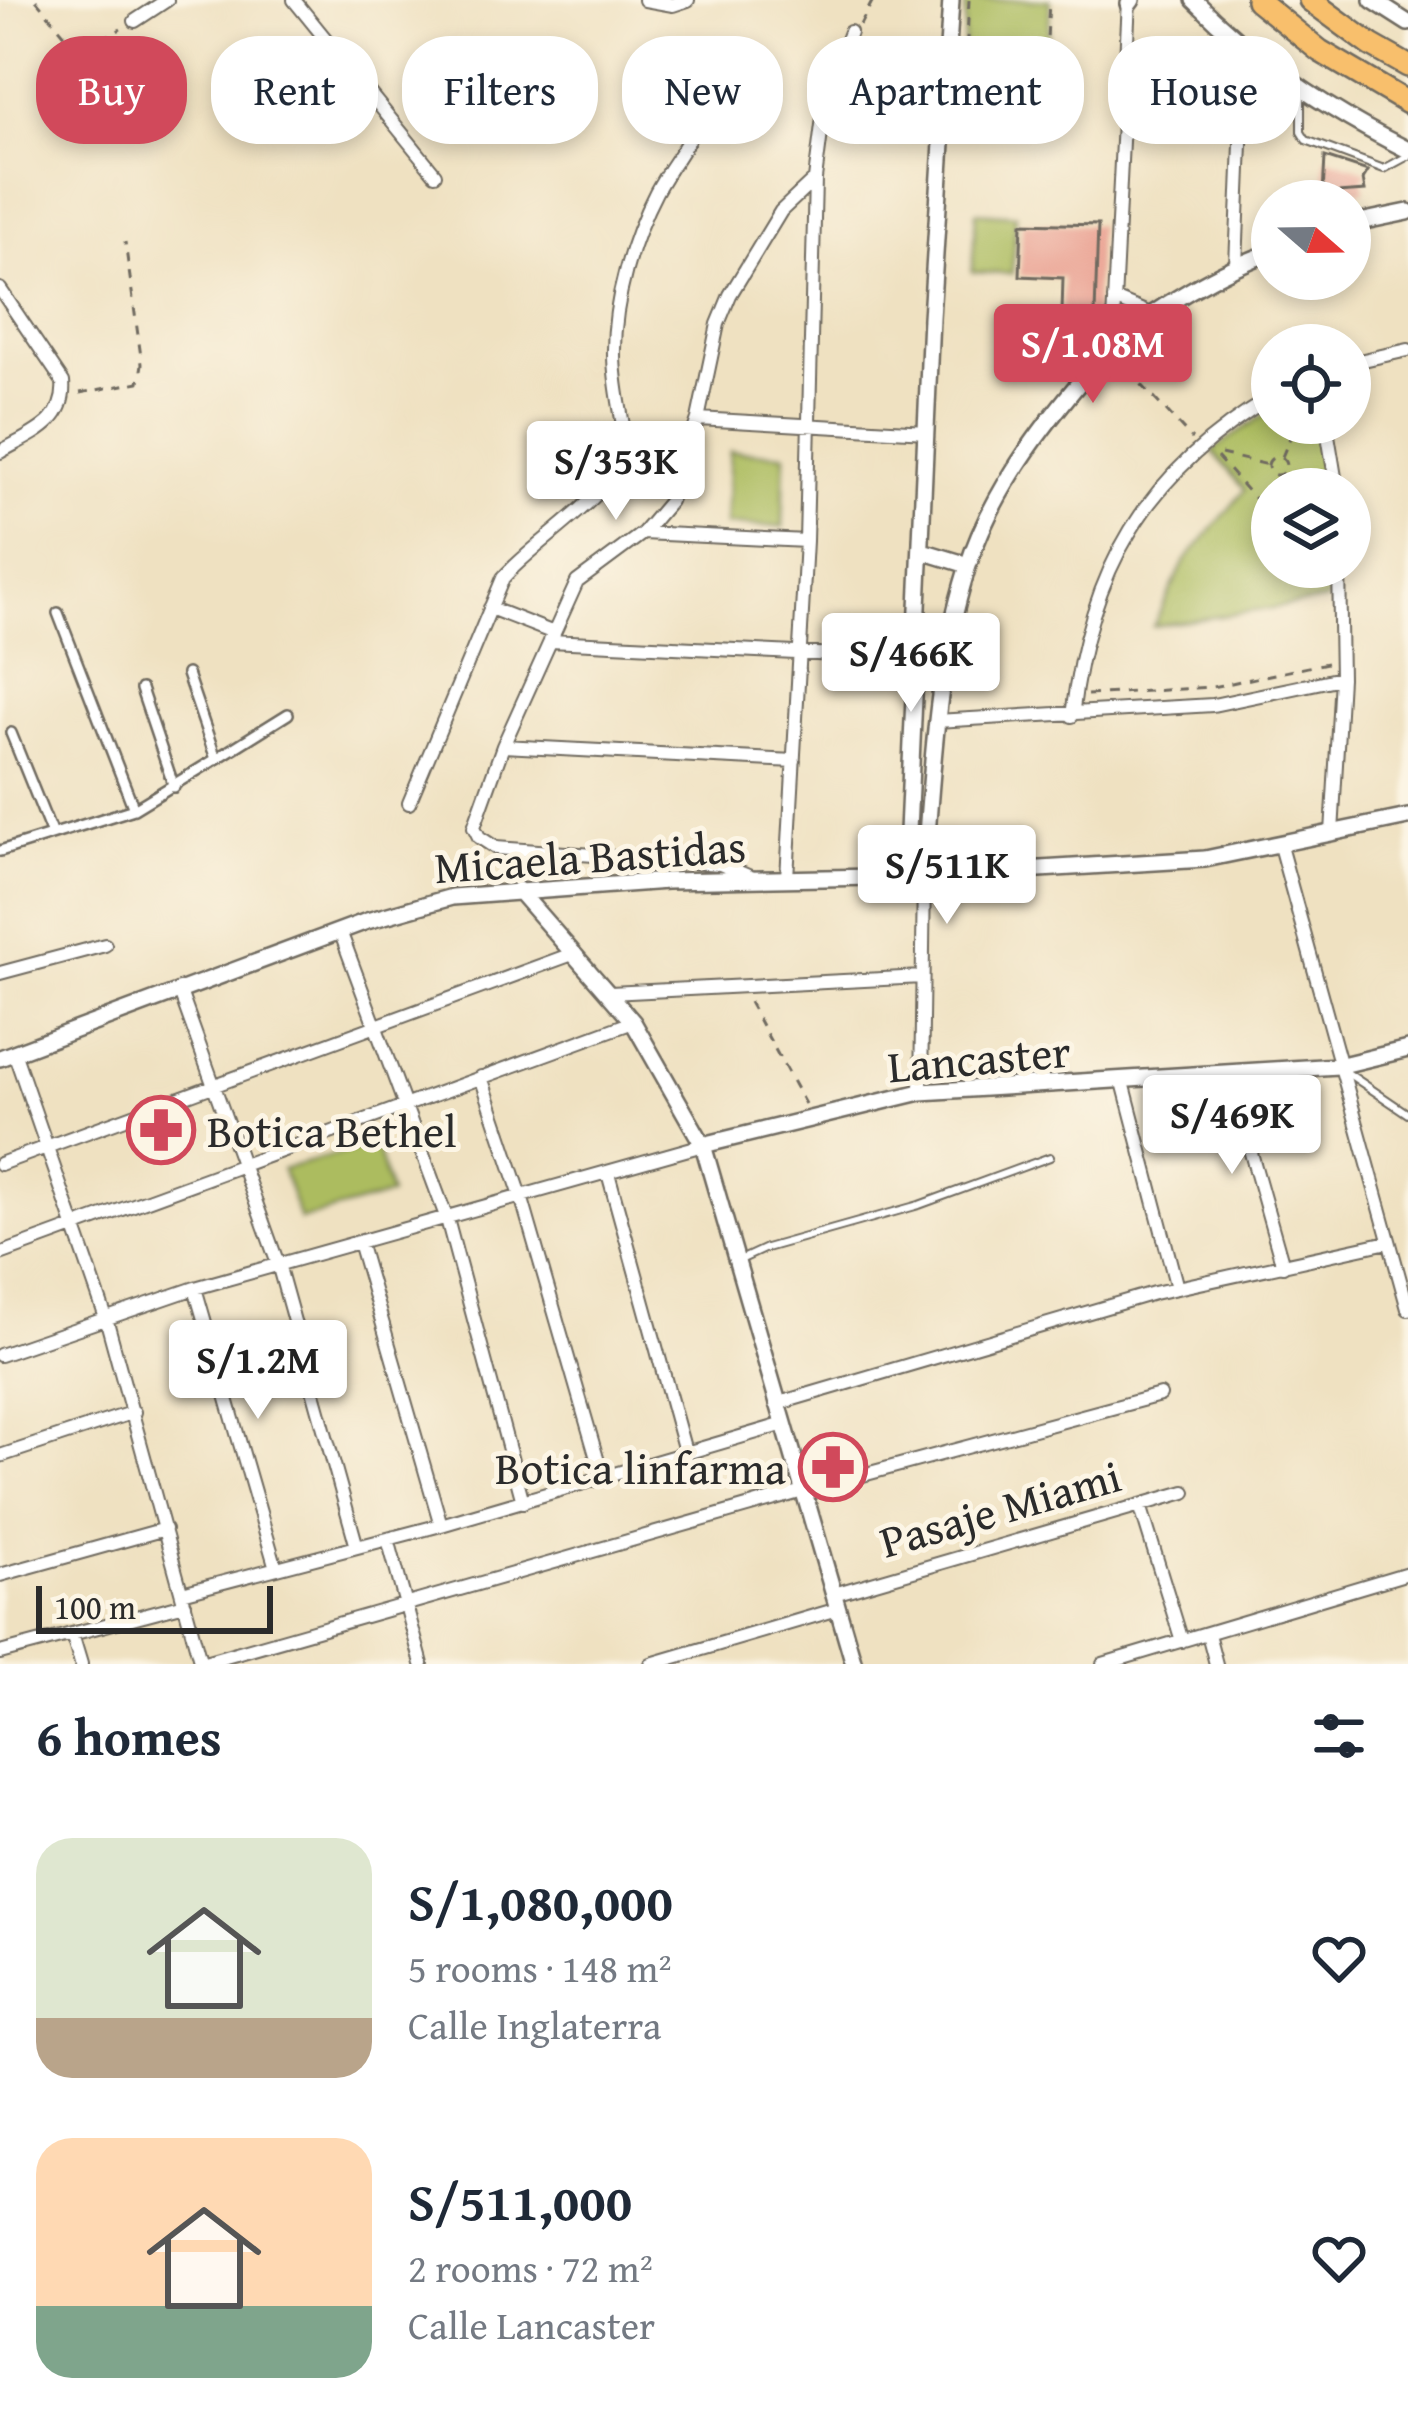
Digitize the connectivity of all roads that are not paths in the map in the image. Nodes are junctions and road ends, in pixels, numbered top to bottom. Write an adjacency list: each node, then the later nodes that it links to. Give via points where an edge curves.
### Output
1 (167, 0): 11 (street)
2 (294, 0): 21 (street)
3 (645, 0): 4 (street)
4 (688, 0)
5 (951, 0): 36 (street)
6 (1195, 0): 14 (street)
7 (1256, 0): 17 (main road, via 1320,51)
8 (1310, 0): 15 (main road)
9 (1372, 0): 12 (street)
10 (1130, 1): 28 (street)
11 (135, 21)
12 (1408, 23)
13 (850, 32): 22 (street, via 826,94)
14 (1233, 36)
15 (1408, 66)
16 (1301, 90): 20 (street); 20 (lane, via 1306,140 1384,169)
17 (1408, 103)
18 (689, 144): 43 (street, via 657,191 620,298 614,355 626,448 618,472 526,551)
19 (1241, 144): 26 (street)
20 (1408, 153)
21 (435, 174)
22 (815, 179): 34 (street, via 782,211 730,295); 35 (street)
23 (1408, 212): 24 (street)
24 (1371, 220)
25 (1251, 260): 26 (street)
26 (1236, 265): 29 (street)
27 (0, 289): 37 (street, via 63,382 64,398 52,422)
28 (1114, 299): 29 (street); 30 (street)
29 (1154, 316): 30 (street)
30 (1110, 346): 41 (street, via 1044,424)
31 (1408, 350): 32 (street)
32 (1371, 358)
33 (1251, 412): 52 (street, via 1199,446 1132,528 1091,616 1083,693)
34 (698, 418): 35 (street); 38 (street, via 670,501)
35 (810, 428): 36 (street); 39 (street)
36 (927, 432): 40 (street)
37 (0, 452)
38 (643, 533): 39 (street); 45 (street, via 577,582)
39 (806, 541): 46 (street)
40 (922, 551): 41 (street); 47 (street)
41 (968, 565): 53 (street)
42 (1339, 588): 49 (street)
43 (490, 608): 45 (street); 59 (street)
44 (58, 614): 60 (street)
45 (552, 637): 46 (street); 55 (street)
46 (801, 655): 47 (street); 57 (street)
47 (918, 659): 66 (street)
48 (187, 674): 56 (street)
49 (1341, 678): 52 (street, via 1213,705); 63 (street)
50 (141, 688): 58 (street)
51 (288, 714): 56 (street)
52 (1072, 716): 53 (street)
53 (936, 721): 67 (street)
54 (11, 733): 62 (street)
55 (503, 746): 57 (street); 68 (street, via 474,827 486,843 720,864)
56 (216, 759): 58 (street)
57 (794, 761): 69 (street)
58 (174, 788): 60 (street)
59 (409, 803)
60 (134, 809): 62 (street)
61 (1408, 817): 63 (street, Micaela Bastidas)
62 (50, 832): 65 (street)
63 (1332, 833): 64 (street, Micaela Bastidas)
64 (1280, 846): 67 (street, Micaela Bastidas, via 1205,859); 82 (street)
65 (0, 850)
66 (906, 876): 67 (street, Micaela Bastidas); 69 (street, Micaela Bastidas)
67 (924, 876): 75 (street)
68 (754, 878): 69 (street, Micaela Bastidas); 70 (street, Micaela Bastidas)
69 (787, 878)
70 (518, 890): 71 (street, Micaela Bastidas, via 432,901); 73 (street)
71 (340, 931): 76 (street, Micaela Bastidas); 79 (street)
72 (105, 945): 74 (street)
73 (575, 953): 77 (street); 79 (street)
74 (0, 973)
75 (922, 976): 77 (street); 87 (street)
76 (179, 989): 81 (street, Micaela Bastidas); 86 (street)
77 (610, 993): 78 (street)
78 (633, 1022): 84 (street); 90 (street)
79 (374, 1027): 86 (street); 88 (street)
80 (1408, 1049): 82 (street, Lancaster)
81 (7, 1055): 91 (street)
82 (1338, 1066): 83 (street, Lancaster); 89 (lane); 100 (street)
83 (1228, 1075): 85 (street, Lancaster); 104 (street)
84 (481, 1077): 88 (street); 96 (street)
85 (1123, 1082): 87 (street, Lancaster); 106 (street)
86 (212, 1089): 91 (street); 94 (street)
87 (921, 1092): 90 (street, Lancaster)
88 (402, 1106): 94 (street); 97 (street)
89 (1408, 1114)
90 (704, 1145): 95 (street); 102 (street)
91 (47, 1148): 93 (street); 98 (street)
92 (1050, 1157): 102 (lane)
93 (0, 1164)
94 (243, 1165): 98 (street); 103 (street)
95 (608, 1173): 96 (street); 114 (street)
96 (521, 1196): 97 (street); 116 (street)
97 (447, 1219): 99 (street); 119 (street)
98 (75, 1226): 101 (street); 108 (street)
99 (359, 1242): 103 (street); 121 (street)
100 (1388, 1242): 104 (street); 107 (street)
101 (0, 1254)
102 (735, 1263): 111 (street)
103 (278, 1264): 105 (street); 124 (street)
104 (1283, 1266): 106 (street)
105 (195, 1288): 108 (street); 125 (street)
106 (1177, 1288): 111 (street)
107 (1408, 1309)
108 (106, 1318): 109 (street); 112 (street)
109 (0, 1355)
110 (1160, 1394): 117 (street)
111 (776, 1404): 113 (street)
112 (134, 1412): 115 (street); 122 (street)
113 (782, 1425): 114 (street); 117 (street)
114 (686, 1455): 116 (street)
115 (0, 1456)
116 (603, 1479): 119 (street)
117 (803, 1491): 129 (street); 130 (street)
118 (1185, 1492): 120 (street, Pasaje Miami)
119 (523, 1502): 121 (street)
120 (1140, 1505): 129 (street, Pasaje Miami); 133 (street)
121 (441, 1525): 123 (street)
122 (165, 1529): 127 (street); 128 (street)
123 (388, 1539): 124 (street); 130 (street)
124 (357, 1547): 125 (street)
125 (276, 1568): 128 (street)
126 (1408, 1573): 132 (street)
127 (0, 1575)
128 (184, 1598): 131 (street); 136 (street)
129 (836, 1601): 138 (street, Pasaje Miami); 139 (street)
130 (405, 1606): 136 (street); 137 (street)
131 (72, 1634): 134 (street); 135 (street)
132 (1208, 1634): 133 (street); 141 (street)
133 (1183, 1641): 140 (street)
134 (0, 1653)
135 (81, 1664)
136 (201, 1664)
137 (422, 1664)
138 (651, 1664)
139 (854, 1664)
140 (1103, 1664)
141 (1216, 1664)

